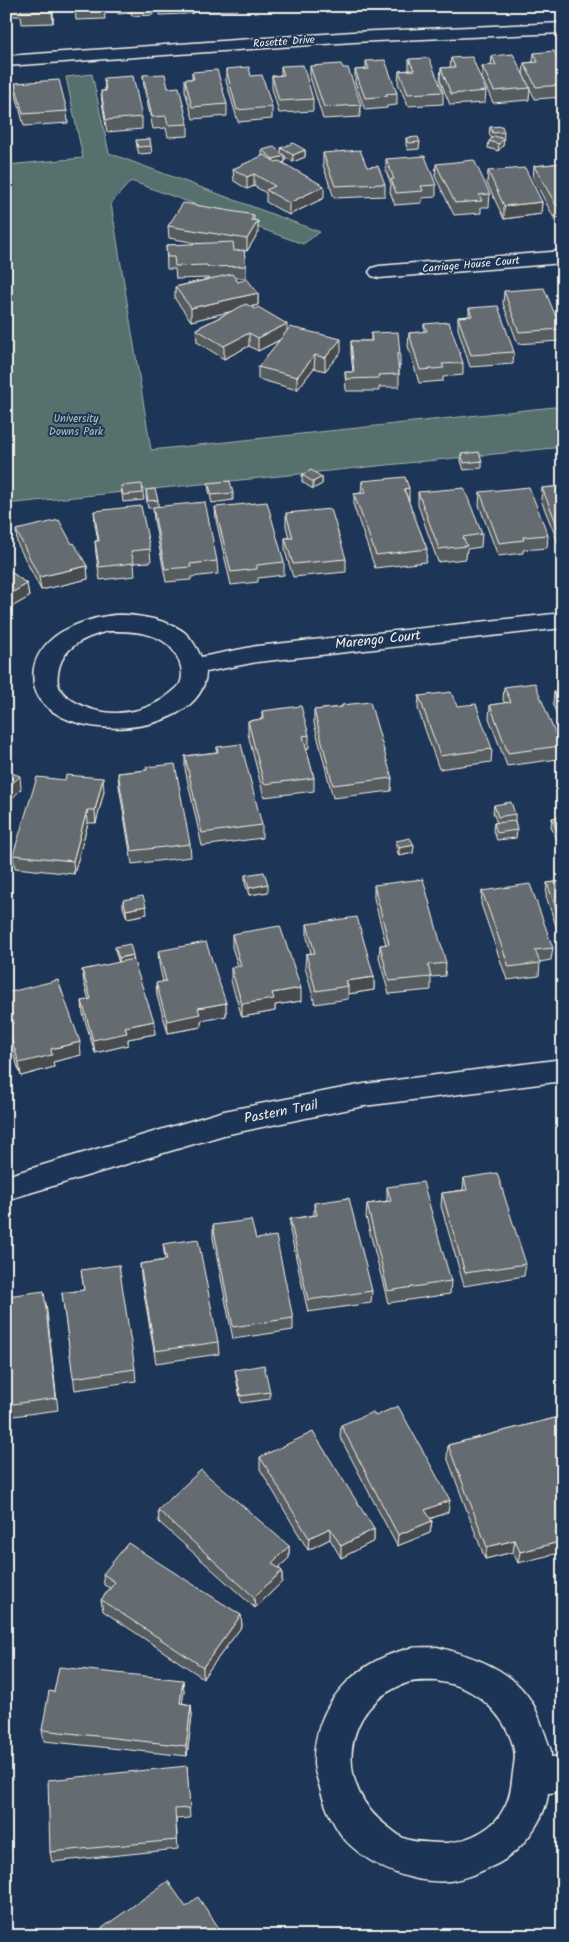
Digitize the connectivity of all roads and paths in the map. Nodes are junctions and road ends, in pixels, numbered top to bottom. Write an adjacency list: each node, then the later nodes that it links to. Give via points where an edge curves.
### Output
1 (563, 28): 2 (street, Rosette Drive, via 353,37)
2 (6, 61)
3 (563, 257): 4 (street, Carriage House Court)
4 (379, 272)
5 (563, 620): 6 (street, Marengo Court, via 257,654)
6 (195, 666): 6 (street, via 183,644 166,632 134,623 108,623 83,630 54,649 45,664 44,683 54,700 78,715 102,721 133,720 158,713 184,696 194,679)
7 (563, 1070): 8 (street, Pastern Trail, via 364,1095 224,1123)
8 (6, 1188)
9 (547, 1776): 9 (street, via 533,1751 521,1718 500,1691 470,1673 437,1664 408,1665 377,1678 352,1700 336,1731 332,1764 342,1801 362,1831 392,1853 414,1860 451,1862 484,1851 512,1830)

